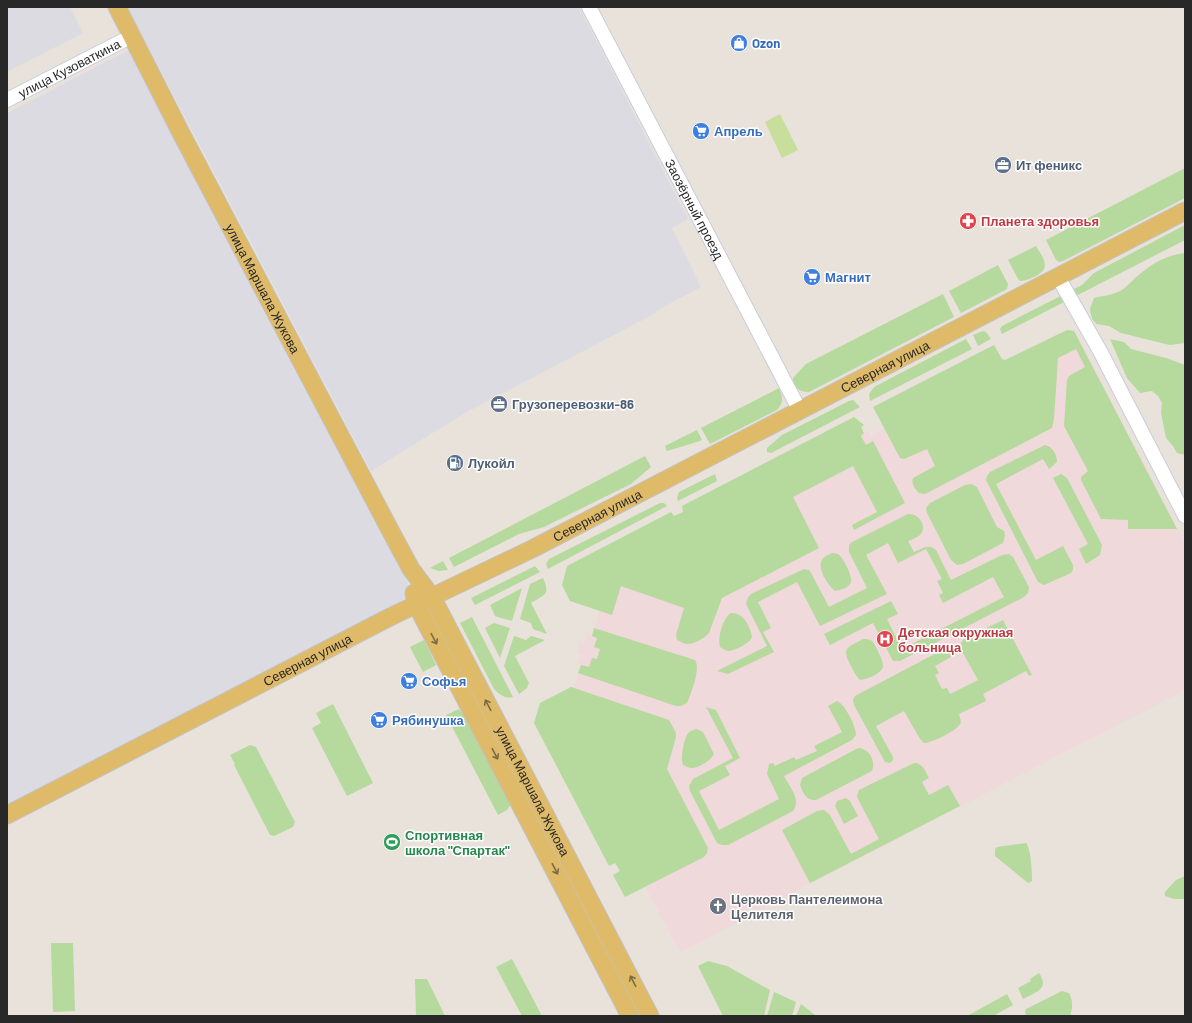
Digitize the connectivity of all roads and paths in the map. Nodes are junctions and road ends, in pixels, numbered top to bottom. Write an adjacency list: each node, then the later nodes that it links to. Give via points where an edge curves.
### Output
1 (117, 7): 3 (main road, улица Маршала Жукова)
2 (589, 7): 7 (street, Заозёрный проезд)
3 (132, 36): 4 (street, улица Кузоваткина); 9 (main road, улица Маршала Жукова)
4 (7, 100)
5 (1185, 211): 6 (main road, Северная улица)
6 (1058, 277): 7 (main road, Северная улица); 8 (street, via 1100,351)
7 (800, 411): 10 (main road, Северная улица, via 532,549)
8 (1185, 516)
9 (411, 569): 10 (main road, улица Маршала Жукова); 11 (main road, улица Маршала Жукова)
10 (432, 597): 11 (main road, Северная улица); 12 (main road, улица Маршала Жукова)
11 (416, 604): 13 (main road, улица Маршала Жукова, one-way to 13); 14 (main road, Северная улица)
12 (477, 682): 13 (main road); 16 (main road, улица Маршала Жукова, one-way to 12)
13 (462, 691): 15 (main road, улица Маршала Жукова, one-way to 15)
14 (7, 815)
15 (630, 1016)
16 (650, 1016)

